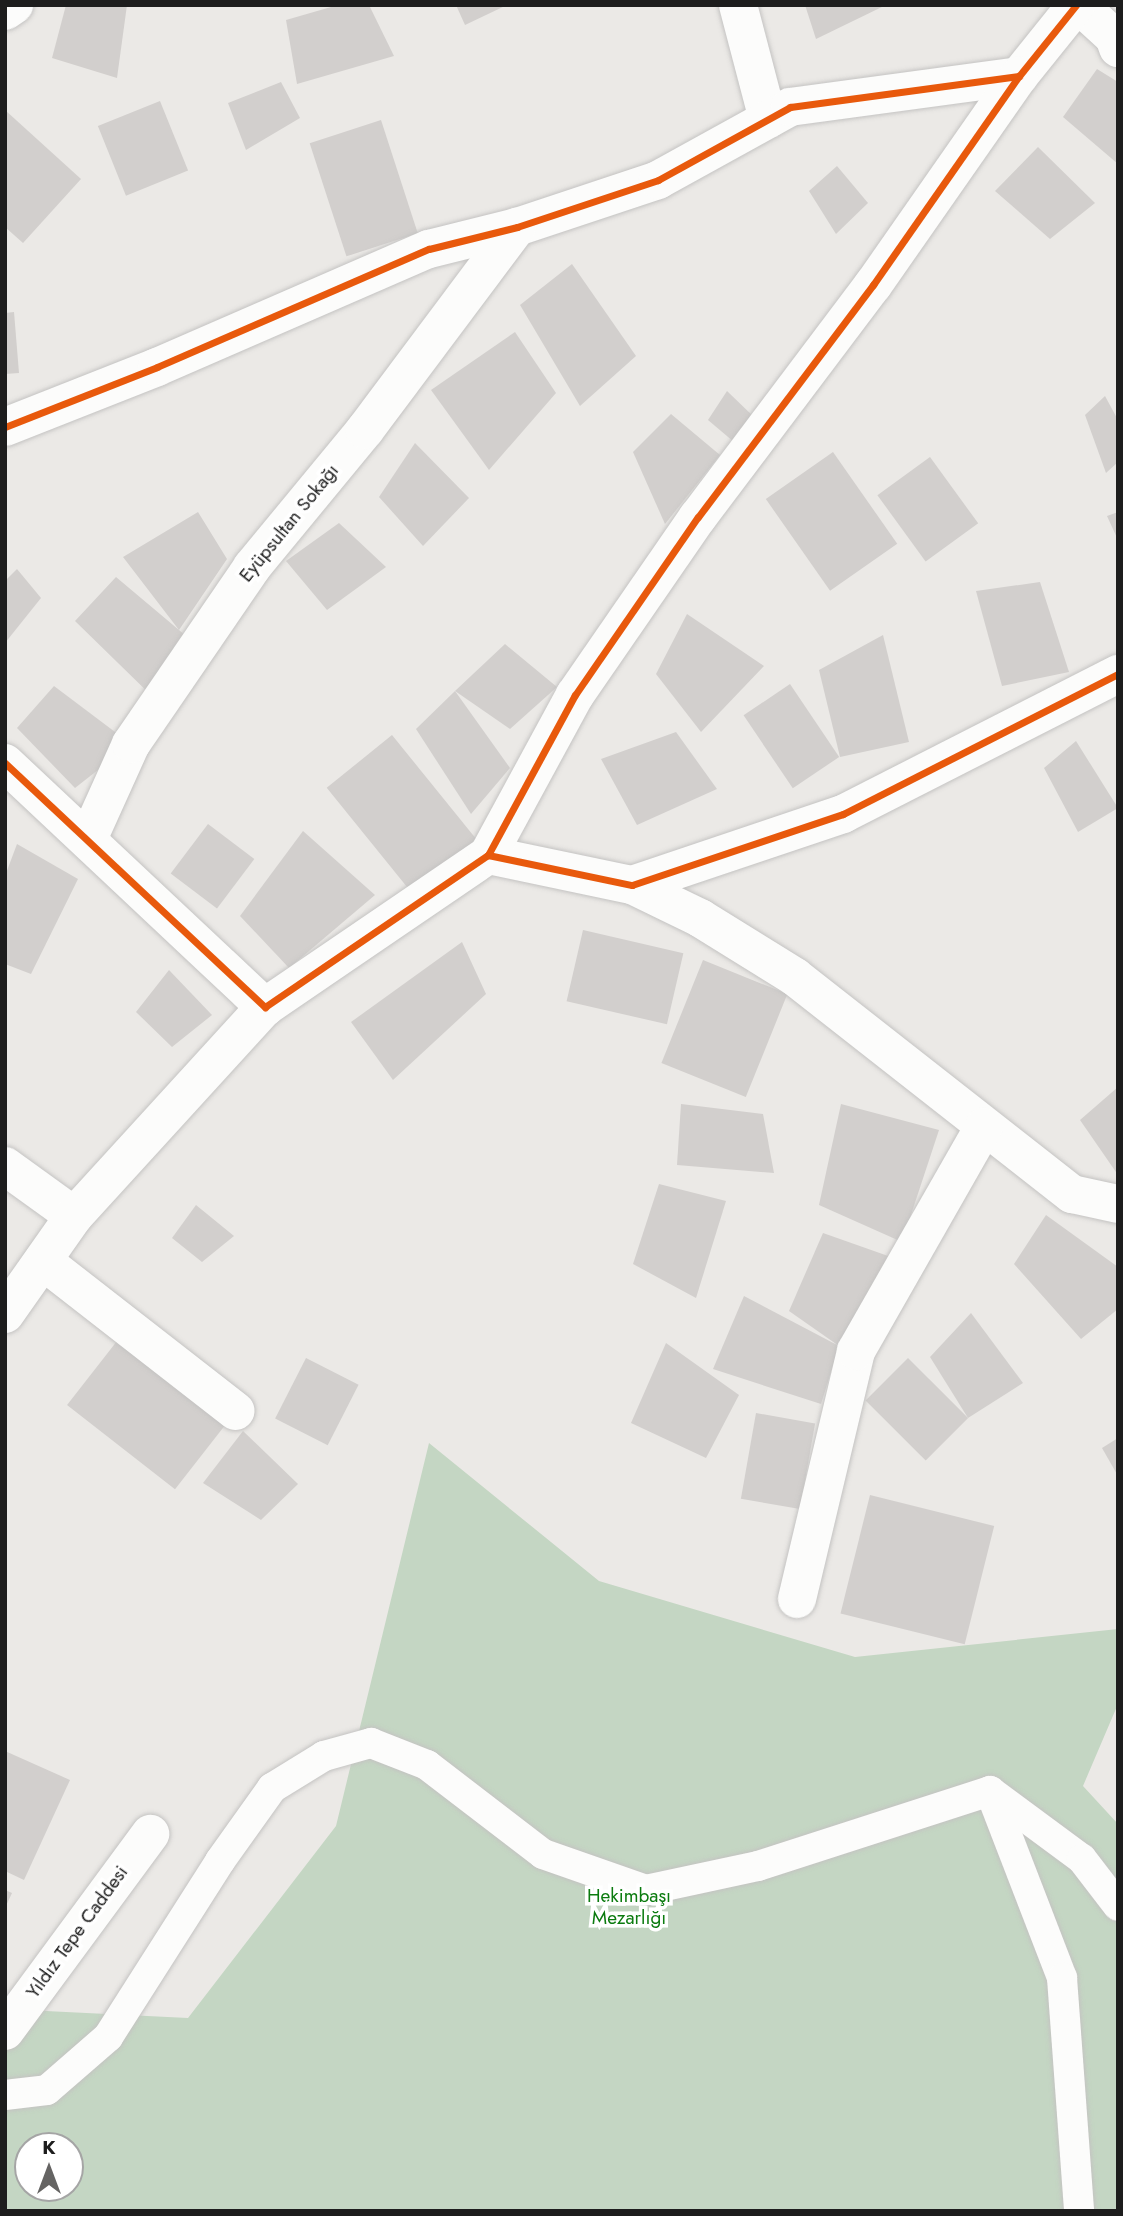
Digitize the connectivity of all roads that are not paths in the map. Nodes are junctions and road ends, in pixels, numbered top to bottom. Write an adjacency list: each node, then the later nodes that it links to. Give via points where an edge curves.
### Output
1 (14, 5): 4 (street)
2 (738, 5): 7 (street)
3 (1077, 5): 5 (street, via 1114,37); 6 (street)
4 (5, 11)
5 (1118, 48)
6 (1020, 76): 7 (street, via 790,107); 13 (street, via 873,285 698,517 575,695)
7 (768, 119): 8 (street, via 658,180)
8 (517, 227): 9 (street, via 429,248 157,367); 12 (street, Eyüpsultan Sokağı, via 365,430 251,567 131,744)
9 (5, 427)
10 (1118, 674): 14 (street, via 843,814)
11 (5, 763): 12 (street)
12 (89, 837): 15 (street)
13 (488, 855): 14 (street); 15 (street)
14 (632, 885): 16 (street, via 700,918 795,977)
15 (265, 1007): 19 (street)
16 (984, 1127): 18 (street, via 1072,1194); 23 (street, via 856,1351)
17 (5, 1166): 19 (street)
18 (1118, 1204)
19 (74, 1216): 20 (street)
20 (43, 1261): 21 (street); 22 (street)
21 (5, 1314)
22 (236, 1411)
23 (797, 1599)
24 (990, 1791): 26 (lane, via 1082,1859); 28 (lane, via 758,1866 646,1890 542,1854 427,1765 371,1743 324,1756 272,1788 108,2037 47,2091); 29 (lane, via 1062,1978)
25 (150, 1834): 27 (street, Yıldız Tepe Caddesi)
26 (1118, 1906)
27 (5, 2031)
28 (5, 2095)
29 (1079, 2211)

